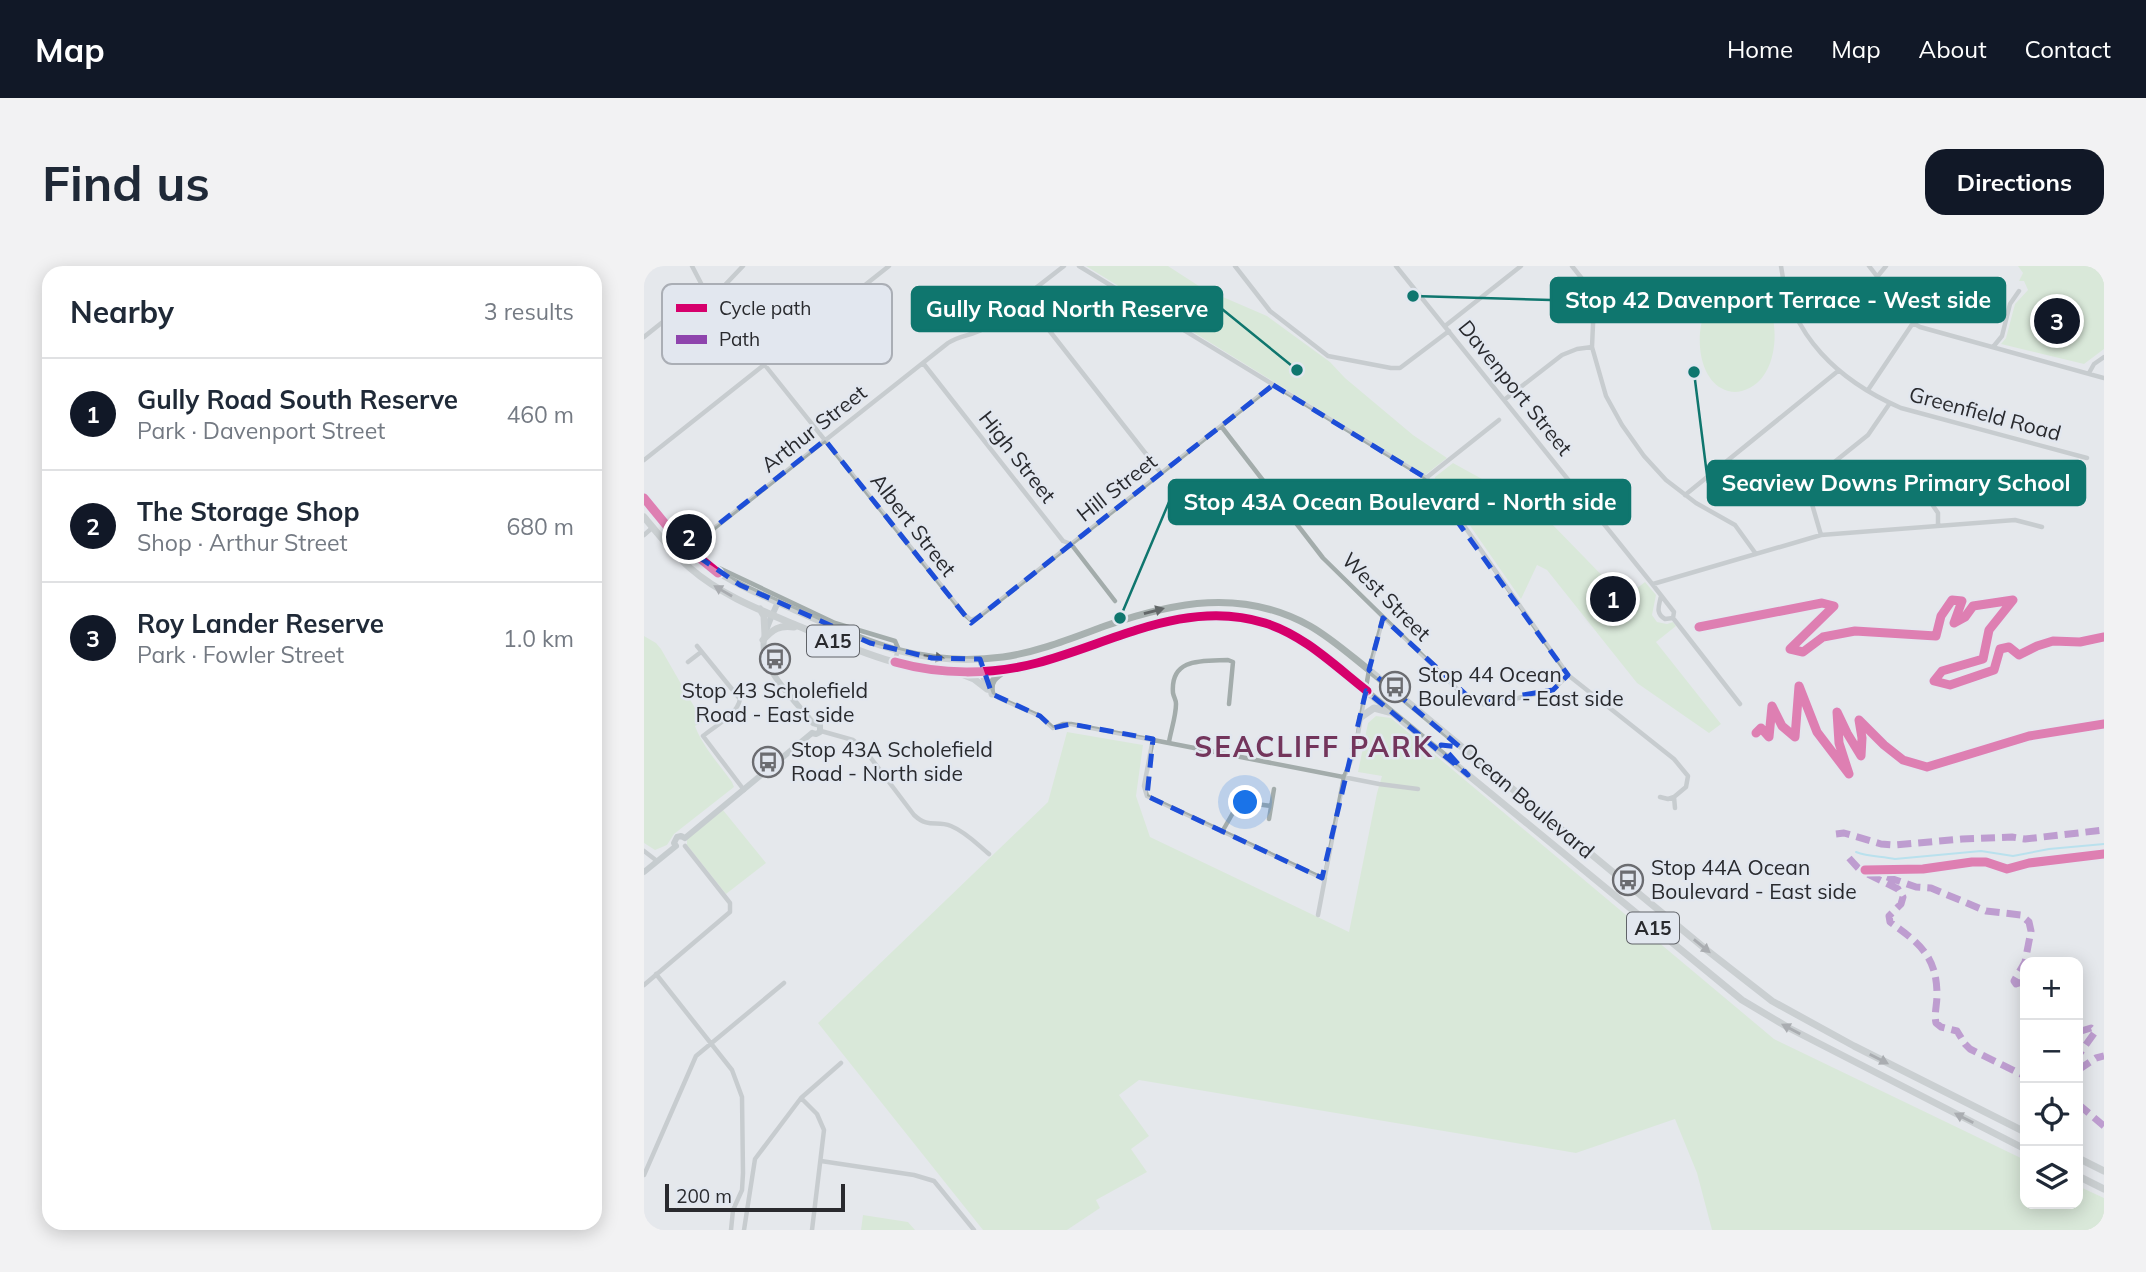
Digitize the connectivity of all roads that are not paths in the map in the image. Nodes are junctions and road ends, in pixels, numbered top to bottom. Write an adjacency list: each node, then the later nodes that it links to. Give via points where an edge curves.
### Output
1 (692, 266): 14 (street)
2 (743, 266): 15 (street)
3 (889, 266): 16 (street)
4 (1064, 266): 18 (street, Arthur Street)
5 (1079, 266): 31 (street)
6 (1235, 266): 21 (street, via 1270,311 1331,357 1400,368)
7 (1396, 266): 21 (street, Davenport Street)
8 (1521, 266): 21 (street)
9 (1572, 266): 23 (street, via 1591,290 1594,302)
10 (1781, 266): 28 (street, Greenfield Road, via 1799,324)
11 (1869, 266): 13 (street)
12 (1886, 266): 13 (street)
13 (1877, 277): 20 (street)
14 (701, 284)
15 (723, 284)
16 (866, 284)
17 (2019, 291): 24 (street, via 2010,304 2002,336)
18 (1023, 297): 26 (street, Arthur Street, via 977,333 956,337); 40 (street)
19 (662, 323): 22 (street)
20 (1913, 323): 24 (street); 32 (street)
21 (1447, 328): 33 (street, Davenport Street)
22 (644, 337)
23 (1592, 347): 33 (street, via 1562,355); 42 (street, via 1606,396 1622,425 1644,456)
24 (1993, 347): 29 (street)
25 (2104, 357): 29 (street)
26 (923, 363): 37 (street, Arthur Street); 51 (street, High Street, via 1063,541)
27 (765, 365): 37 (street); 39 (street)
28 (1838, 371): 32 (street, Greenfield Road); 42 (street)
29 (2089, 373): 30 (street)
30 (2104, 378)
31 (1273, 385): 36 (street, Hill Street); 41 (street)
32 (1868, 390): 34 (street, Greenfield Road)
33 (1504, 400): 55 (street, Davenport Street)
34 (1890, 403): 38 (street, Greenfield Road); 50 (street, via 1868,435 1807,488)
35 (1499, 420): 41 (street)
36 (1221, 426): 40 (street, Hill Street); 62 (street, West Street, via 1323,558)
37 (825, 440): 52 (street, Arthur Street); 61 (street, Albert Street, via 966,618)
38 (2087, 458)
39 (644, 460)
40 (1161, 473): 51 (street, Hill Street)
41 (1426, 478): 76 (street, via 1442,494)
42 (1685, 495): 53 (street, via 1735,525)
43 (644, 498): 52 (main road, A15)
44 (1929, 502): 46 (street, via 1938,513)
45 (644, 517): 48 (main road, A15)
46 (1938, 526): 47 (street, via 2015,520); 50 (street)
47 (2042, 527)
48 (653, 528): 49 (street); 59 (main road, Ocean Boulevard / A15, one-way to 48, via 717,588 679,558)
49 (644, 535)
50 (1821, 535): 53 (street)
51 (1071, 544): 57 (street, High Street); 61 (street, Hill Street)
52 (687, 549): 58 (main road, Ocean Boulevard / A15, via 726,578)
53 (1756, 554): 55 (street)
54 (719, 568): 68 (street, Ocean Boulevard, via 835,623 892,640)
55 (1653, 584): 56 (street, Davenport Street)
56 (1661, 596): 63 (street, Davenport Street, via 1674,612); 63 (street, Davenport Street, via 1660,616)
57 (1115, 601)
58 (778, 602): 60 (street); 68 (main road, Ocean Boulevard / A15)
59 (760, 609): 60 (main road, Ocean Boulevard / A15); 65 (main road)
60 (772, 615): 64 (main road, Ocean Boulevard / A15); 65 (street)
61 (979, 616)
62 (1383, 618): 73 (street); 76 (street, West Street, via 1475,703 1489,705 1553,690)
63 (1673, 618): 80 (street, Davenport Street)
64 (805, 629): 65 (main road, via 783,626); 71 (main road, Ocean Boulevard / A15)
65 (764, 637): 83 (street, via 767,665)
66 (696, 646): 67 (street)
67 (702, 652): 70 (street); 93 (street, via 740,699 740,704 703,736)
68 (898, 652): 69 (main road, Ocean Boulevard / A15, one-way to 69); 71 (street)
69 (980, 659): 73 (main road, Ocean Boulevard / A15, one-way to 73, via 1030,652 1151,611 1222,602 1289,616); 75 (street)
70 (688, 662)
71 (895, 662): 74 (main road, Ocean Boulevard / A15)
72 (1009, 668): 75 (main road, Ocean Boulevard / A15); 77 (main road, via 992,681); 78 (main road, Ocean Boulevard / A15, via 1062,656 1155,624 1199,615 1220,616 1282,629)
73 (1370, 670): 78 (street); 88 (main road, Ocean Boulevard / A15)
74 (955, 672): 75 (main road, Ocean Boulevard / A15); 77 (main road)
75 (981, 673): 77 (street)
76 (1567, 675): 95 (street, via 1674,759 1688,776 1686,787)
77 (990, 691): 86 (street, via 1040,716 1053,728 1072,724)
78 (1367, 691): 81 (street); 82 (main road, Ocean Boulevard / A15)
79 (1229, 704): 87 (street, via 1233,662 1194,662 1181,667 1173,692 1176,704)
80 (1741, 704)
81 (1362, 717): 82 (main road, via 1379,708); 90 (street)
82 (1404, 722): 89 (main road, Ocean Boulevard / A15)
83 (813, 723): 84 (street); 85 (street)
84 (821, 730): 85 (street); 102 (street, via 853,740 864,750 922,822 948,824)
85 (812, 733): 93 (street)
86 (1153, 739): 87 (street); 99 (street, via 1145,793)
87 (1169, 741): 90 (street)
88 (1460, 747): 89 (main road, via 1454,746 1451,752); 113 (main road, Ocean Boulevard / A15, one-way to 113, via 1772,1001)
89 (1468, 775): 114 (main road, Ocean Boulevard / A15, one-way to 89, via 1763,1014)
90 (1344, 777): 92 (street); 105 (street)
91 (1274, 789): 96 (street)
92 (1418, 789)
93 (744, 790): 100 (street)
94 (1660, 797): 95 (street)
95 (1674, 797): 97 (street)
96 (1271, 806): 98 (street); 99 (street, via 1241,802)
97 (1675, 808)
98 (1269, 819)
99 (1222, 832): 105 (street, via 1315,876)
100 (685, 842): 103 (street, via 677,837 676,846); 107 (street, via 730,903 730,912)
101 (644, 851): 103 (street)
102 (989, 854)
103 (657, 861): 104 (street)
104 (644, 872)
105 (1325, 876): 106 (street)
106 (1318, 915)
107 (656, 974): 109 (street); 110 (street)
108 (784, 983): 110 (street)
109 (644, 985)
110 (711, 1042): 115 (street, via 738,1084); 120 (street, via 696,1056)
111 (841, 1063): 112 (street)
112 (802, 1098): 116 (street); 118 (street, via 824,1130)
113 (2020, 1129)
114 (2020, 1146)
115 (743, 1153): 116 (street); 123 (street, via 742,1190)
116 (755, 1159): 124 (street)
117 (2083, 1160): 119 (main road)
118 (821, 1161): 125 (street); 126 (street, via 934,1181)
119 (2104, 1171)
120 (644, 1175)
121 (2083, 1178): 122 (main road)
122 (2104, 1189)
123 (731, 1230)
124 (744, 1230)
125 (812, 1230)
126 (974, 1230)

